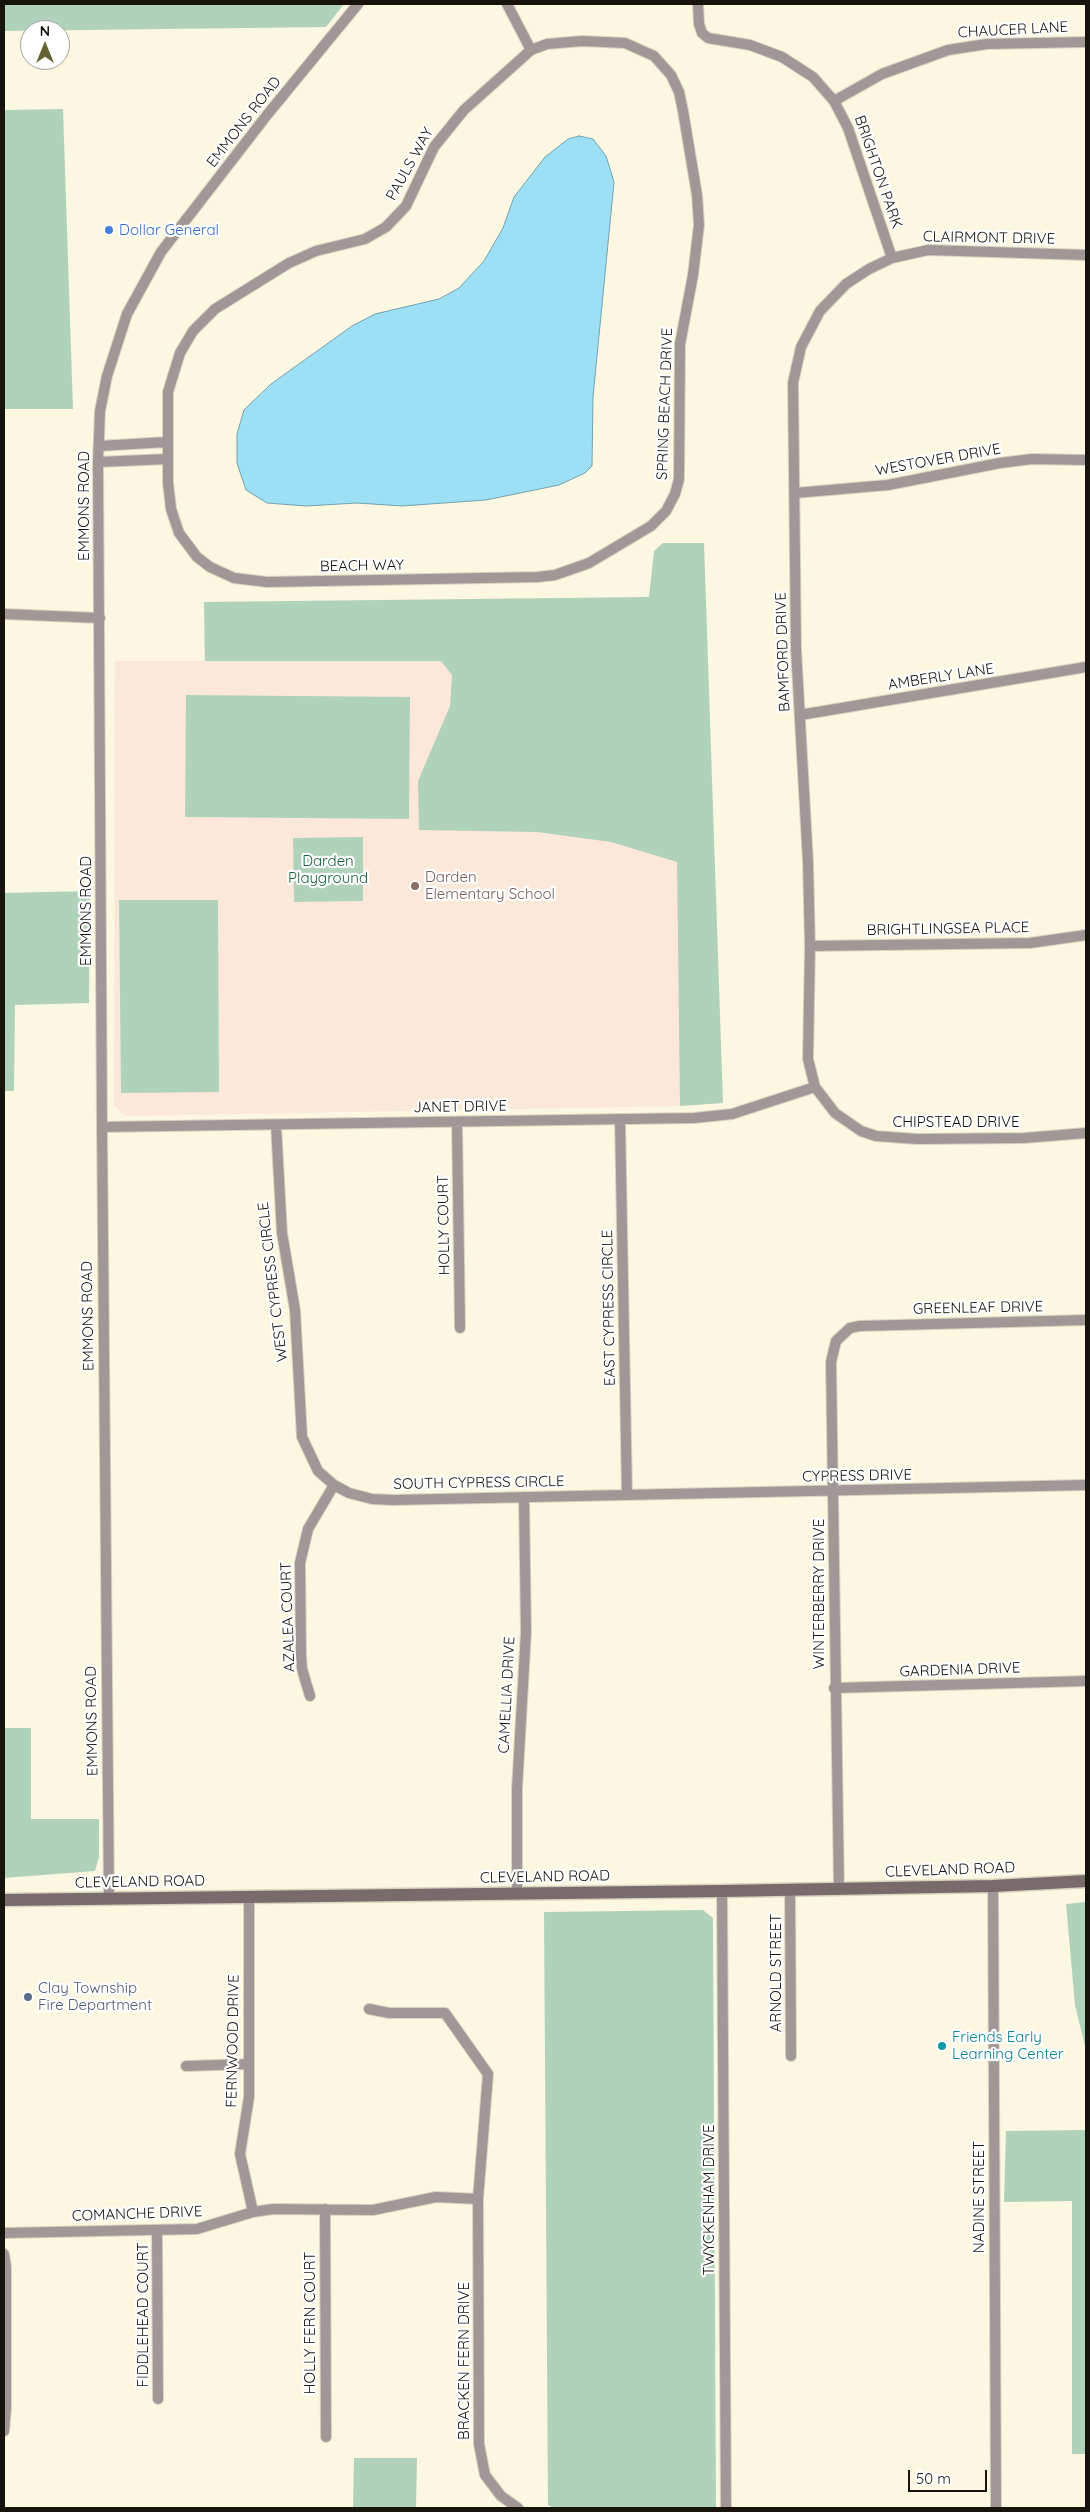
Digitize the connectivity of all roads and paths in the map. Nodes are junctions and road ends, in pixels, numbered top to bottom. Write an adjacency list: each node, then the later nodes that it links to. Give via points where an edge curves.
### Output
1 (358, 4): 11 (street, EMMONS ROAD, via 161,252 127,314 114,350 100,411)
2 (507, 4): 5 (street)
3 (698, 4): 7 (street, BRIGHTON PARK, via 702,32 708,38 750,45 782,57 813,77)
4 (1086, 42): 7 (street, CHAUCER LANE, via 987,44 948,50 882,74)
5 (531, 50): 6 (street, PAULS WAY, via 547,44 582,41 625,43 654,56); 10 (street, PAULS WAY, via 450,125 431,153 406,206 386,227 365,240 300,257 226,301 202,321 188,338 172,375 168,392)
6 (671, 75): 16 (street, SPRING BEACH DRIVE, via 683,111 699,216 680,344 680,472 675,494 666,511)
7 (834, 102): 9 (street, BRIGHTON PARK, via 848,128)
8 (1086, 255): 9 (street, CLAIRMONT DRIVE, via 928,250)
9 (892, 258): 15 (street, BAMFORD DRIVE, via 869,269 833,296 820,311 801,347 793,383)
10 (167, 442): 11 (street); 12 (street, BEACH WAY)
11 (98, 446): 14 (street, EMMONS ROAD)
12 (168, 460): 14 (street); 16 (street, BEACH WAY, via 171,510 188,546 210,567 249,581 538,577 555,575 589,563)
13 (1086, 460): 15 (street, WESTOVER DRIVE, via 1000,463 888,485)
14 (98, 462): 18 (street, EMMONS ROAD)
15 (794, 493): 20 (street, BAMFORD DRIVE)
16 (630, 540)
17 (4, 614): 18 (street)
18 (100, 618): 27 (street, EMMONS ROAD)
19 (1086, 668): 20 (street, AMBERLY LANE)
20 (800, 715): 22 (street, BAMFORD DRIVE)
21 (1086, 935): 22 (street, BRIGHTLINGSEA PLACE, via 1030,943)
22 (810, 946): 23 (street, BAMFORD DRIVE, via 808,1060)
23 (815, 1087): 24 (street, JANET DRIVE, via 732,1114); 28 (street, CHIPSTEAD DRIVE, via 848,1124 876,1136 995,1138)
24 (620, 1120): 25 (street, JANET DRIVE); 35 (street, EAST CYPRESS CIRCLE)
25 (457, 1122): 26 (street, JANET DRIVE); 31 (street, HOLLY COURT)
26 (276, 1124): 27 (street, JANET DRIVE); 32 (street, WEST CYPRESS CIRCLE, via 282,1233 295,1310 302,1437 312,1462)
27 (102, 1127): 47 (street, EMMONS ROAD)
28 (1086, 1133)
29 (1086, 1320): 30 (street, GREENLEAF DRIVE)
30 (871, 1325): 34 (street, WINTERBERRY DRIVE, via 850,1328 842,1333 832,1351)
31 (460, 1328)
32 (334, 1485): 36 (street, SOUTH CYPRESS CIRCLE, via 372,1499); 39 (street, AZALEA COURT, via 308,1529 300,1563 302,1669)
33 (1086, 1486): 34 (street, CYPRESS DRIVE)
34 (833, 1492): 35 (street, CYPRESS DRIVE); 38 (street, WINTERBERRY DRIVE)
35 (628, 1495): 36 (street, SOUTH CYPRESS CIRCLE)
36 (524, 1497): 45 (street, CAMELLIA DRIVE, via 526,1632 517,1789)
37 (1086, 1681): 38 (street, GARDENIA DRIVE)
38 (834, 1688): 42 (street, WINTERBERRY DRIVE)
39 (310, 1696)
40 (1086, 1881): 41 (main road, CLEVELAND ROAD)
41 (993, 1886): 42 (main road, CLEVELAND ROAD); 65 (street, NADINE STREET)
42 (839, 1889): 43 (main road, CLEVELAND ROAD)
43 (790, 1890): 44 (main road, CLEVELAND ROAD); 50 (street, ARNOLD STREET)
44 (722, 1891): 45 (main road, CLEVELAND ROAD); 64 (street, TWYCKENHAM DRIVE)
45 (517, 1894): 46 (main road, CLEVELAND ROAD)
46 (249, 1897): 47 (main road, CLEVELAND ROAD); 51 (street, FERNWOOD DRIVE)
47 (109, 1899): 48 (main road, CLEVELAND ROAD)
48 (4, 1900)
49 (369, 2009): 53 (street, BRACKEN FERN DRIVE, via 389,2013 445,2013 488,2074)
50 (791, 2056)
51 (249, 2064): 52 (street); 55 (street, FERNWOOD DRIVE, via 248,2108 240,2154)
52 (186, 2066)
53 (478, 2199): 54 (street, COMANCHE DRIVE, via 436,2197 373,2210); 63 (street, BRACKEN FERN DRIVE, via 479,2455 491,2485 500,2496)
54 (325, 2208): 55 (street, COMANCHE DRIVE); 62 (street, HOLLY FERN COURT)
55 (253, 2212): 56 (street, COMANCHE DRIVE, via 197,2229)
56 (158, 2230): 57 (street, COMANCHE DRIVE); 60 (street, FIDDLEHEAD COURT)
57 (4, 2233)
58 (4, 2254): 59 (street)
59 (5, 2338): 61 (street)
60 (158, 2399)
61 (4, 2431)
62 (326, 2437)
63 (518, 2508)
64 (726, 2508)
65 (996, 2508)

